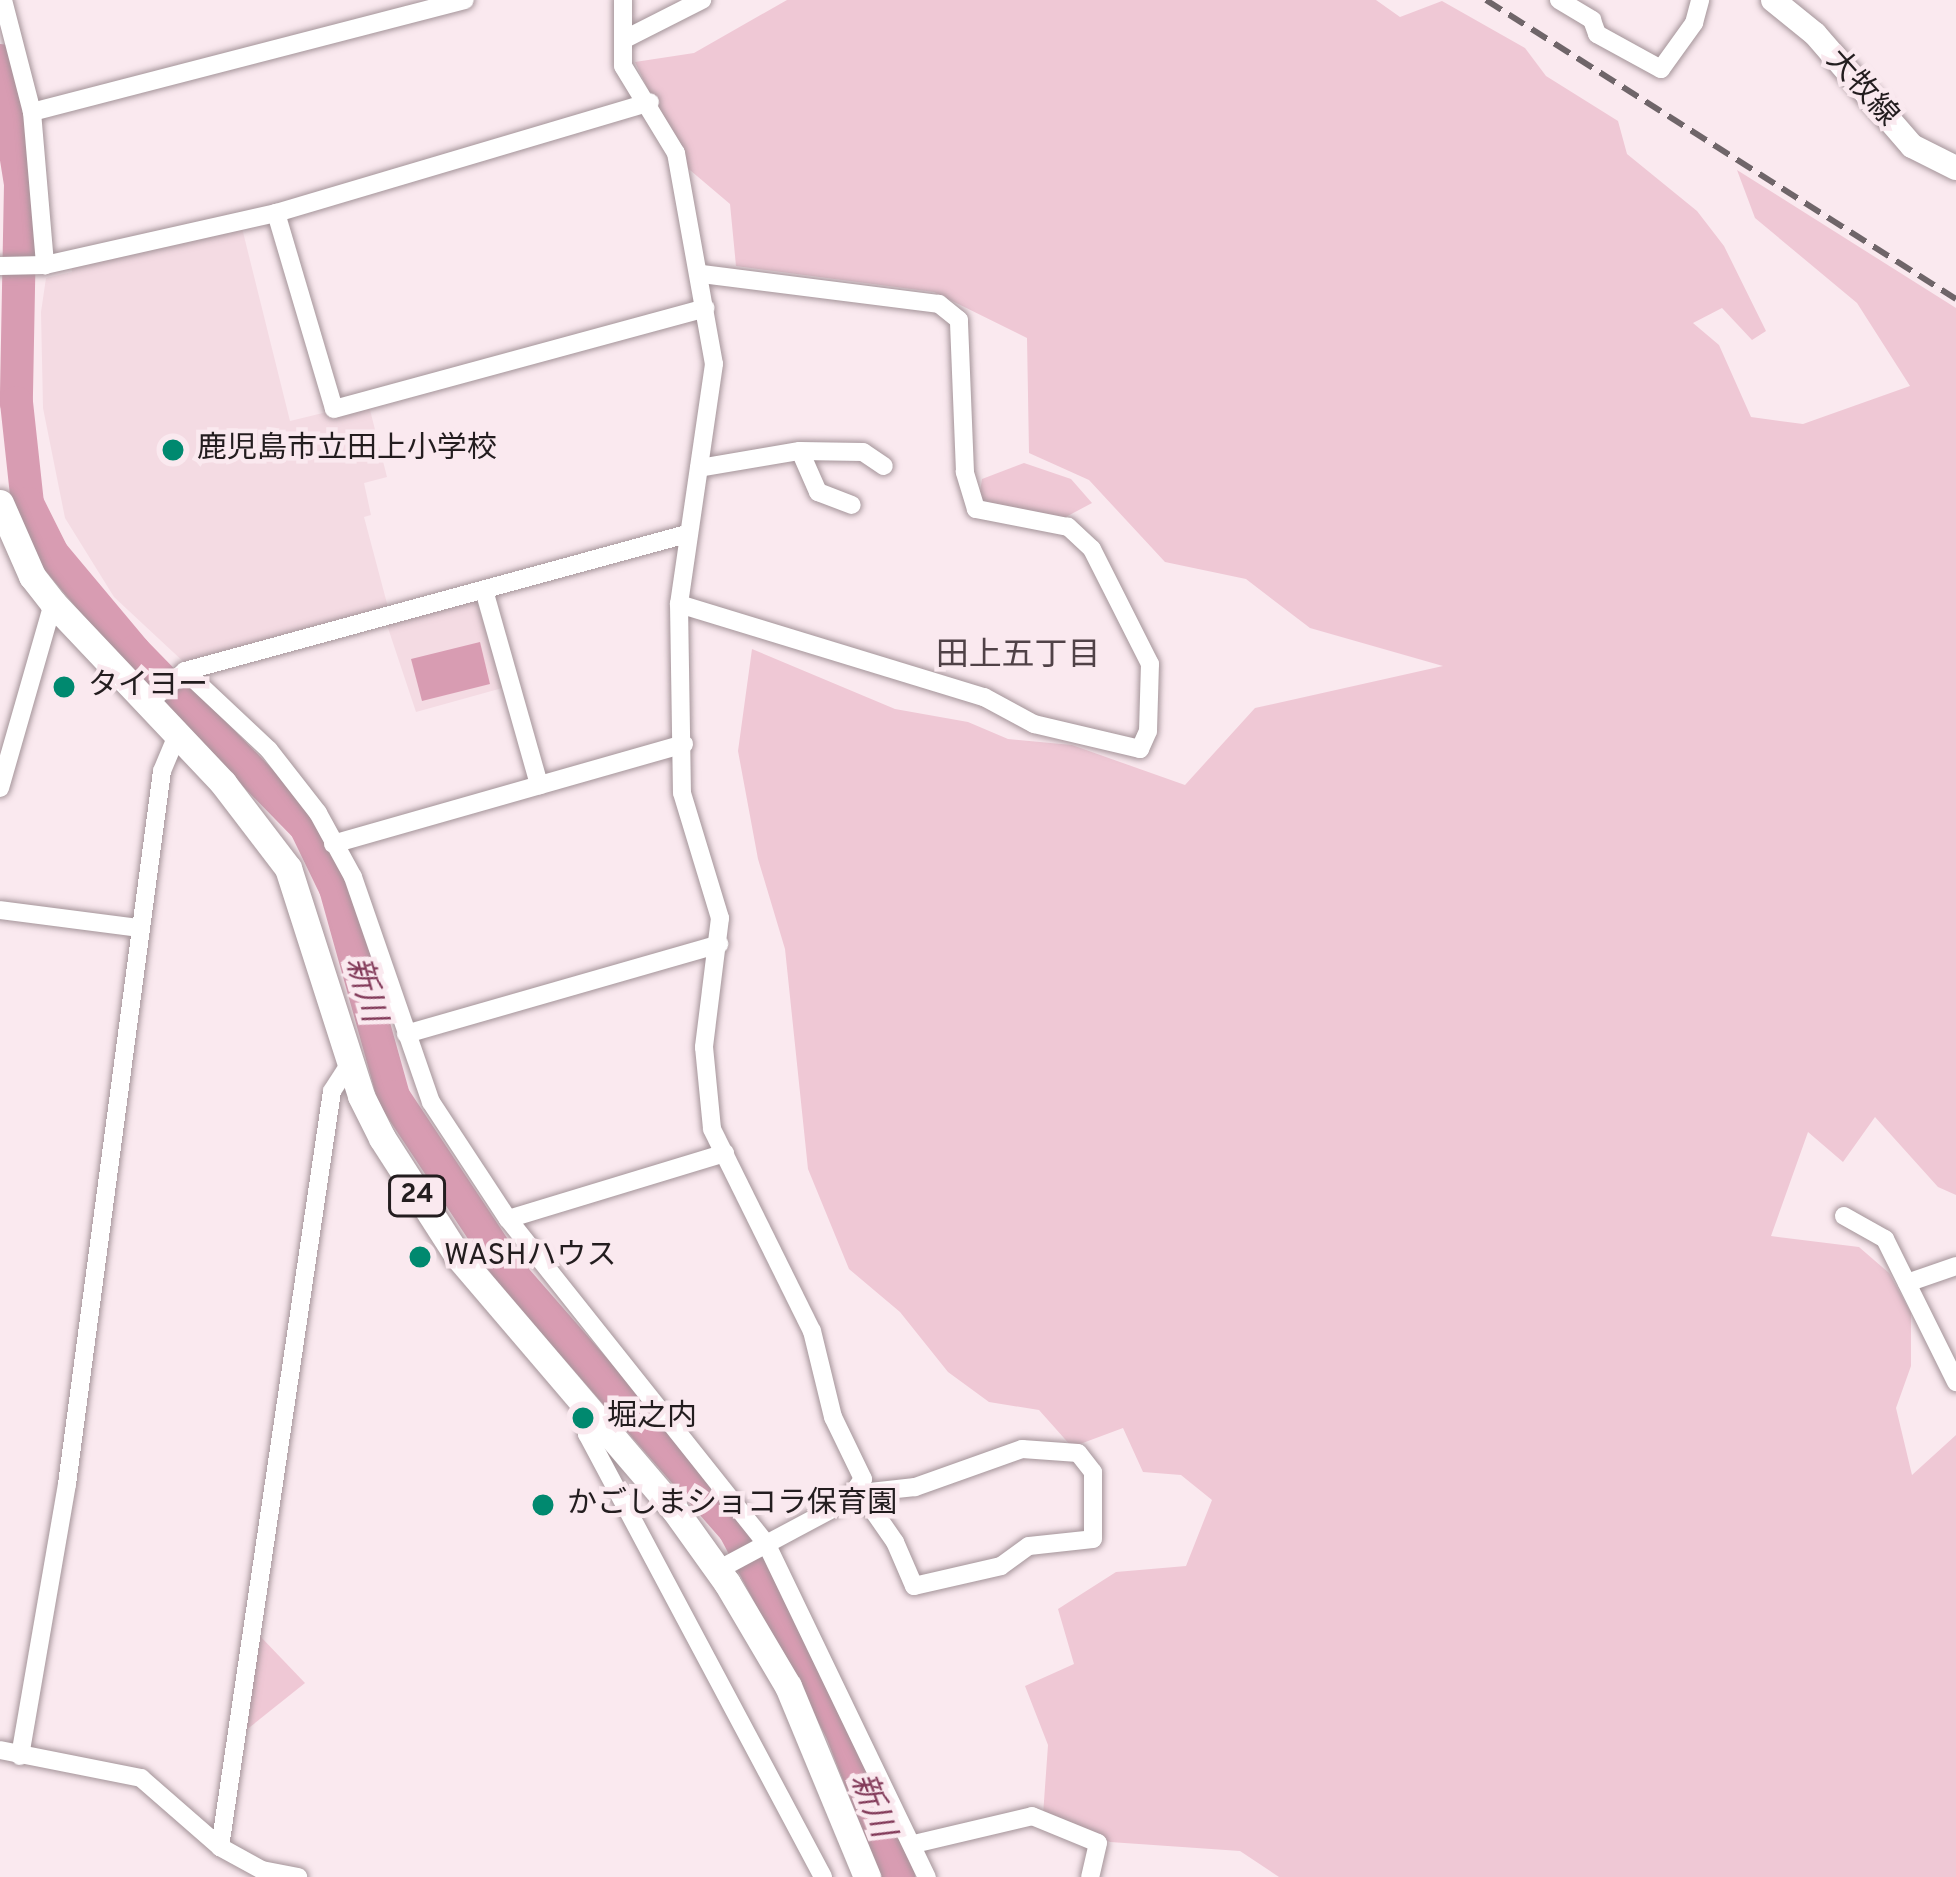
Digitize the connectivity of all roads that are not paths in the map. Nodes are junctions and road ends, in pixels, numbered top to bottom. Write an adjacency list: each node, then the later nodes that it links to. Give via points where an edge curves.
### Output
1 (3, 0): 10 (street)
2 (465, 0): 10 (street)
3 (623, 0): 8 (street)
4 (702, 0): 8 (street)
5 (1559, 0): 6 (street, via 1592,20 1597,34 1661,69 1694,23)
6 (1700, 0)
7 (1773, 0): 11 (street, 大牧線, via 1815,34 1912,146)
8 (623, 40): 9 (street, via 631,86)
9 (650, 103): 12 (street); 15 (street, via 676,153)
10 (32, 112): 13 (street)
11 (1956, 168)
12 (276, 213): 13 (street); 16 (street, via 334,409)
13 (39, 264): 14 (street)
14 (0, 266)
15 (701, 274): 16 (street); 25 (street, via 939,304 959,320 965,472 976,509 1068,526 1092,549 1150,664 1148,730 1140,748 1034,724 984,697)
16 (706, 308): 19 (street, via 714,364)
17 (800, 451): 18 (street, via 863,452); 19 (street); 21 (street, via 818,492)
18 (884, 466)
19 (699, 468): 22 (street)
20 (0, 503): 24 (main road, 24)
21 (852, 505)
22 (683, 535): 23 (street); 25 (street)
23 (484, 590): 26 (street); 30 (street)
24 (53, 603): 27 (main road, 24); 31 (street)
25 (679, 604): 29 (street)
26 (185, 671): 27 (street); 32 (street, via 268,750)
27 (147, 704): 28 (main road, 24)
28 (178, 733): 34 (street, via 162,771); 37 (main road, 24, via 288,868)
29 (684, 744): 30 (street); 35 (street, via 682,793 716,890)
30 (539, 785): 32 (street)
31 (0, 788)
32 (332, 844): 36 (street, via 353,878)
33 (0, 910): 34 (street)
34 (140, 928): 48 (street, via 73,1440)
35 (718, 944): 36 (street); 38 (street, via 705,1070 712,1129)
36 (406, 1034): 40 (street, via 431,1102)
37 (350, 1063): 44 (main road, 24, via 382,1138 444,1236); 50 (street, via 332,1090)
38 (725, 1154): 40 (street); 45 (street, via 812,1331)
39 (1844, 1216): 42 (street, via 1885,1239)
40 (508, 1219): 46 (street)
41 (1956, 1266): 42 (street)
42 (1907, 1283): 43 (street)
43 (1956, 1382)
44 (595, 1418): 47 (main road, 24); 52 (street, via 587,1435)
45 (861, 1491): 45 (street, via 914,1586 1001,1566 1030,1546 1093,1538 1093,1472 1078,1453 1022,1449 915,1487); 46 (street)
46 (766, 1543): 47 (street); 49 (street)
47 (718, 1570): 53 (main road, 24, via 788,1686)
48 (10, 1753): 50 (street, via 141,1778)
49 (914, 1844): 54 (street); 55 (street, via 1033,1816 1098,1843)
50 (220, 1847): 51 (street, via 262,1870)
51 (298, 1877)
52 (823, 1877)
53 (867, 1877)
54 (928, 1877)
55 (1090, 1877)

